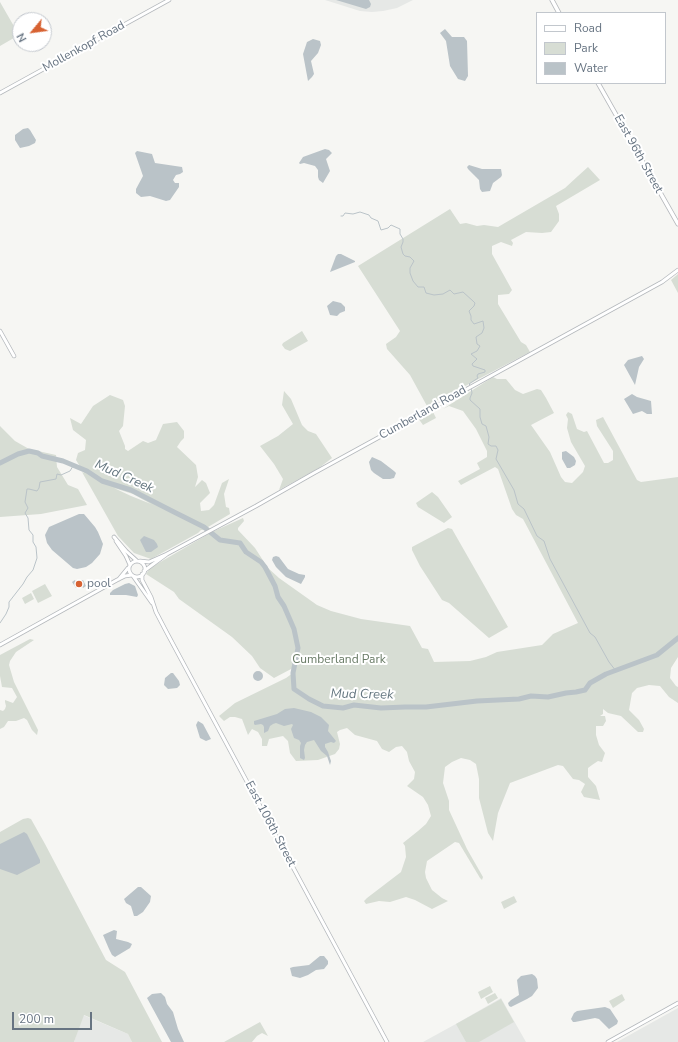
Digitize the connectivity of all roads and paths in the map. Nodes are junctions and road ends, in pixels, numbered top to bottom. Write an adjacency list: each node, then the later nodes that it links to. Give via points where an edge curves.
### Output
1 (169, 0): 5 (main road, Mollenkopf Road)
2 (552, 0): 3 (main road)
3 (558, 12)
4 (599, 84): 6 (main road, East 96th Street)
5 (0, 94)
6 (678, 224)
7 (678, 270): 10 (main road, Cumberland Road, via 662,282)
8 (0, 331): 9 (main road)
9 (14, 356)
10 (167, 554): 11 (main road, Cumberland Road, via 149,562); 13 (main road, Cumberland Road)
11 (139, 561): 12 (main road, via 133,561); 12 (main road, via 114,537); 13 (main road, via 144,566)
12 (129, 566): 14 (main road); 15 (main road)
13 (143, 572): 14 (main road, via 138,576); 16 (main road, East 106th Street, via 142,580)
14 (132, 575): 15 (main road); 16 (main road, East 106th Street)
15 (117, 580): 17 (main road)
16 (154, 606): 19 (main road, East 106th Street)
17 (0, 645)
18 (678, 1003): 20 (main road)
19 (387, 1042)
20 (608, 1042)

